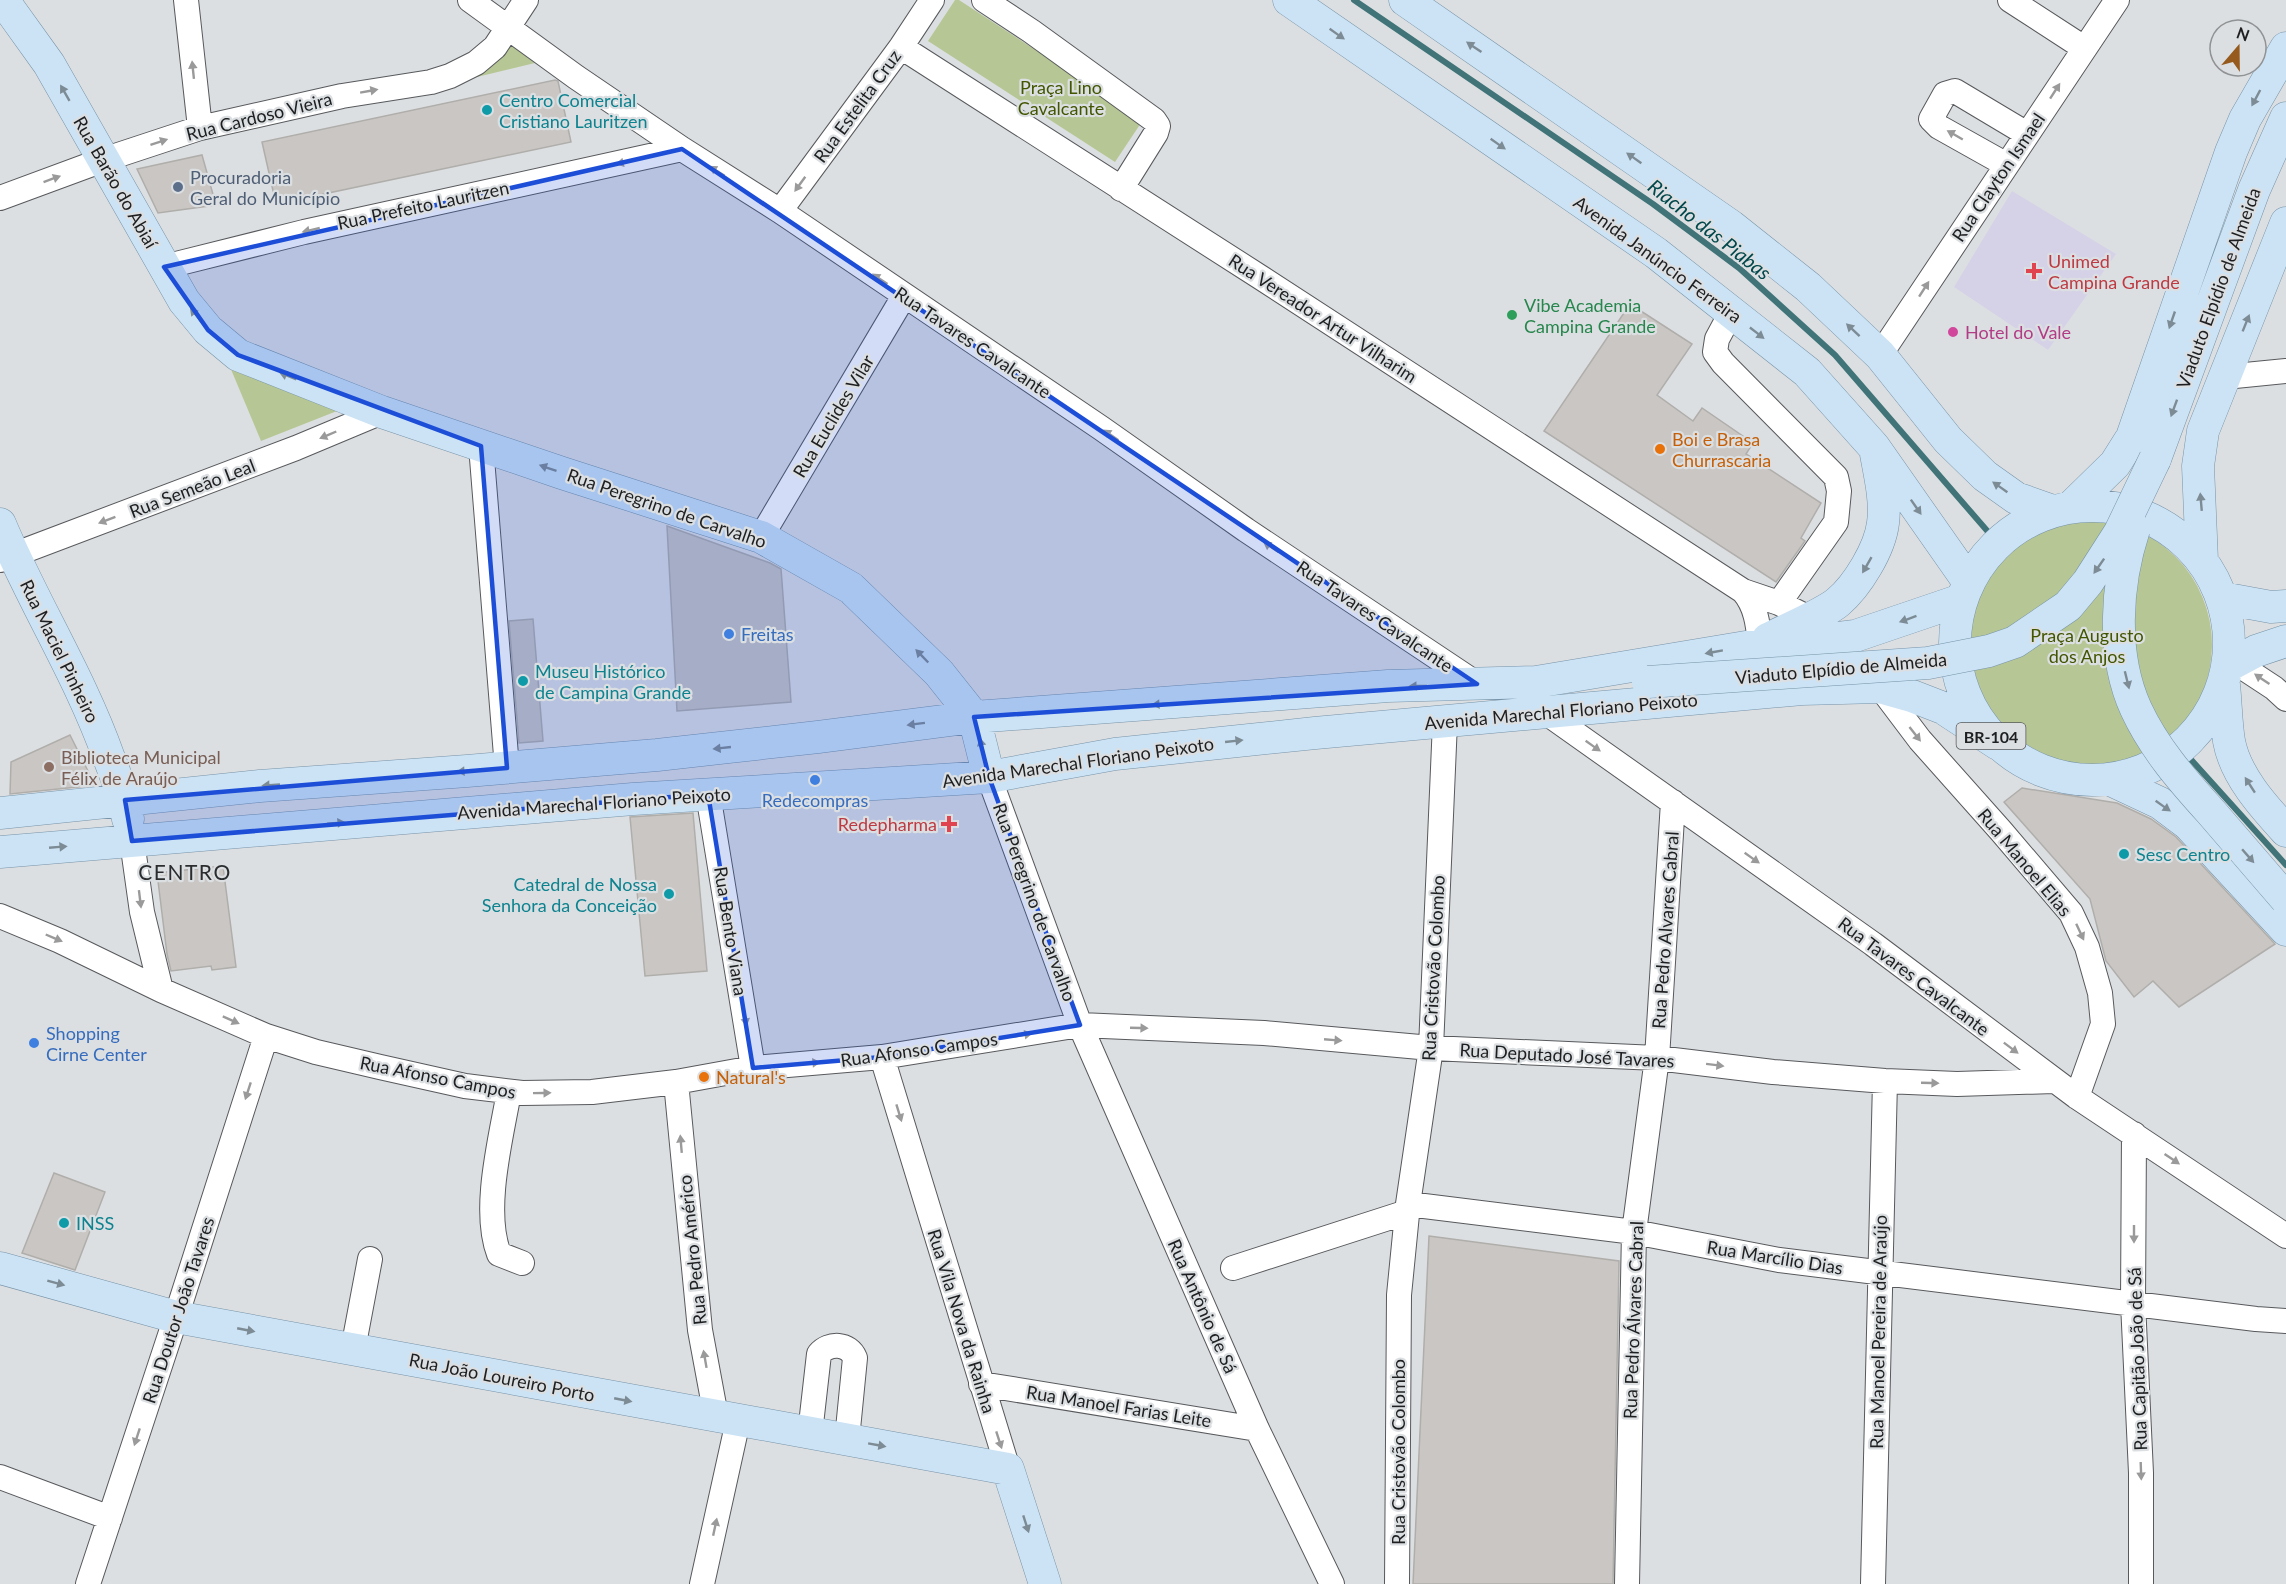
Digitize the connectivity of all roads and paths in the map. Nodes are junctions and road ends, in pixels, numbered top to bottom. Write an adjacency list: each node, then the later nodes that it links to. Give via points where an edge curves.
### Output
1 (3, 0): 19 (main road, Rua Barão do Abiaí, one-way to 1, via 48,64)
2 (186, 0): 16 (street, one-way to 2)
3 (470, 0): 11 (street, Rua Tavares Cavalcante)
4 (526, 0): 11 (street, Rua Cardoso Vieira)
5 (932, 0): 12 (street, Rua Estelita Cruz)
6 (984, 0): 21 (street, via 1154,120 1158,126 1156,133)
7 (1289, 0): 27 (main road, Avenida Janúncio Ferreira, one-way to 27, via 1656,253)
8 (2010, 0): 13 (street)
9 (2116, 0): 13 (street, Rua Clayton Ismael)
10 (1423, 5): 29 (main road, one-way to 10, via 1808,287 1731,226)
11 (507, 28): 16 (street, Rua Cardoso Vieira, one-way to 11, via 450,76 476,63 495,47); 18 (street, Rua Tavares Cavalcante)
12 (901, 47): 21 (street, Rua Vereador Artur Vilharim); 23 (street, Rua Estelita Cruz, one-way to 23)
13 (2084, 48): 17 (street, Rua Clayton Ismael, one-way to 13)
14 (2286, 48): 36 (main road, BR-104, one-way to 36, via 2245,119 2231,152 2132,437 2115,464)
15 (2286, 118): 35 (main road, Viaduto Elpídio de Almeida, one-way to 35, via 2254,190)
16 (200, 128): 19 (street, Rua Cardoso Vieira, one-way to 16)
17 (2027, 134): 20 (street, Rua Clayton Ismael); 20 (street, one-way to 17, via 1939,127 1931,118 1945,94 1955,91)
18 (682, 148): 23 (street, Rua Tavares Cavalcante, one-way to 18); 25 (street, Rua Prefeito Lauritzen, one-way to 25)
19 (103, 160): 22 (street, Rua Cardoso Vieira, one-way to 19); 25 (main road, Rua Barão do Abiaí)
20 (2006, 164): 29 (street, Rua Clayton Ismael, one-way to 20)
21 (1121, 189): 41 (street, Rua Vereador Artur Vilharim)
22 (0, 198)
23 (780, 211): 26 (street, Rua Tavares Cavalcante, one-way to 23)
24 (2286, 223): 31 (main road, BR-104, one-way to 24)
25 (164, 267): 28 (main road, Rua Barão do Abiaí, one-way to 25, via 208,330 184,301)
26 (904, 296): 38 (street, Rua Euclides Vilar); 51 (street, Rua Tavares Cavalcante, one-way to 26)
27 (1731, 313): 34 (main road, Avenida Janúncio Ferreira, one-way to 34, via 1807,372); 44 (street, via 1717,339 1715,352 1836,477 1839,491 1836,522)
28 (238, 355): 32 (main road, Rua Peregrino de Carvalho, one-way to 28)
29 (1880, 355): 36 (main road, one-way to 29, via 2016,498 1985,476 1948,440)
30 (2286, 371): 31 (street)
31 (2225, 377): 40 (main road, BR-104, one-way to 31, via 2199,451)
32 (382, 412): 33 (main road, Rua Peregrino de Carvalho); 39 (street, Rua Semeão Leal, one-way to 39)
33 (481, 446): 38 (main road, Rua Peregrino de Carvalho, one-way to 33); 58 (street)
34 (1874, 447): 42 (main road, Avenida Janúncio Ferreira, one-way to 42); 46 (main road, one-way to 46, via 1882,489 1883,524 1873,554 1856,583 1836,604)
35 (2155, 459): 50 (main road, Viaduto Elpídio de Almeida, one-way to 50, bridge, via 2120,532 2088,582 2068,606 2016,642 1928,663 1648,682); 68 (main road, Viaduto Elpídio de Almeida, one-way to 68, bridge, via 2123,569 2120,631 2126,680 2135,707 2162,754)
36 (2062, 509): 40 (main road, BR-104, via 2094,506 2131,510 2178,537); 42 (main road, BR-104, via 2014,529 1996,544 1980,561)
37 (0, 524): 39 (main road, Rua Maciel Pinheiro)
38 (761, 537): 55 (main road, Rua Peregrino de Carvalho, one-way to 38, via 939,673 851,588)
39 (7, 558): 62 (main road, Rua Maciel Pinheiro, via 95,717)
40 (2202, 561): 43 (main road, BR-104)
41 (1743, 591): 44 (street, Rua Vereador Artur Vilharim); 48 (street, Rua Vereador Artur Vilharim, via 1756,614)
42 (1964, 591): 48 (main road, Avenida Marechal Floriano Peixoto, one-way to 48, via 1855,636); 57 (main road, BR-104, via 1954,629 1954,659 1962,690 1977,719)
43 (2222, 598): 45 (main road); 49 (main road, BR-104, via 2230,640)
44 (1779, 603): 46 (street, Rua Vereador Artur Vilharim)
45 (2286, 606)
46 (1809, 618): 48 (main road)
47 (2286, 641): 49 (main road, via 2256,651)
48 (1756, 645): 50 (main road, Avenida Marechal Floriano Peixoto, one-way to 50)
49 (2229, 671): 53 (street, one-way to 49, via 2267,682); 60 (main road, BR-104, via 2211,713 2183,747 2140,772); 65 (main road, BR-104, one-way to 49, via 2236,762 2229,742)
50 (1536, 682): 51 (main road, Avenida Marechal Floriano Peixoto)
51 (1477, 684): 55 (main road, Avenida Marechal Floriano Peixoto, one-way to 55, via 1388,686)
52 (1880, 687): 54 (main road, Avenida Marechal Floriano Peixoto, via 1802,689); 57 (main road, Avenida Marechal Floriano Peixoto, via 1943,708); 82 (street, Rua Manoel Elias, one-way to 82, via 1920,740 2071,913 2090,958 2100,993 2103,1024)
53 (2286, 699)
54 (1545, 712): 56 (main road, Avenida Marechal Floriano Peixoto); 63 (street, Rua Tavares Cavalcante, one-way to 63)
55 (974, 717): 58 (main road, Avenida Marechal Floriano Peixoto, one-way to 58, via 657,755); 59 (main road, Rua Peregrino de Carvalho, one-way to 55)
56 (1445, 722): 59 (main road, Avenida Marechal Floriano Peixoto, one-way to 56, via 1114,754); 74 (street, Rua Cristovão Colombo)
57 (1998, 744): 60 (main road, BR-104, via 2031,767 2070,779)
58 (507, 768): 62 (main road, Avenida Marechal Floriano Peixoto, one-way to 62)
59 (989, 777): 61 (main road, Avenida Marechal Floriano Peixoto); 72 (street, Rua Peregrino de Carvalho)
60 (2111, 780): 70 (main road, BR-104, one-way to 70, via 2160,803 2188,824)
61 (708, 794): 66 (main road, Avenida Marechal Floriano Peixoto, one-way to 61); 77 (street, Rua Bento Viana, one-way to 77)
62 (125, 800): 64 (main road, Avenida Marechal Floriano Peixoto); 66 (main road, Rua Maciel Pinheiro)
63 (1673, 802): 76 (street, Rua Pedro Alvares Cabral); 79 (street, Rua Tavares Cavalcante, one-way to 79, via 1874,944)
64 (0, 813)
65 (2286, 831)
66 (132, 841): 67 (main road, Avenida Marechal Floriano Peixoto, one-way to 66); 71 (street, Rua Maciel Pinheiro, one-way to 71, via 142,912)
67 (0, 852)
68 (2286, 899)
69 (0, 916): 71 (street, Rua Afonso Campos, one-way to 71)
70 (2286, 930)
71 (161, 990): 73 (street, Rua Afonso Campos, one-way to 73)
72 (1080, 1025): 74 (street, Rua Deputado José Tavares, one-way to 74, via 1264,1033); 75 (street, Rua Afonso Campos, one-way to 72); 98 (street, Rua Antônio de Sá)
73 (266, 1036): 81 (street, Rua Afonso Campos, via 369,1065); 93 (street, Rua Doutor João Tavares, one-way to 93)
74 (1431, 1048): 76 (street, Rua Deputado José Tavares); 84 (street, Rua Cristovão Colombo)
75 (882, 1057): 77 (street, Rua Afonso Campos, one-way to 75); 96 (street, Rua Vila Nova da Rainha, one-way to 96)
76 (1657, 1058): 78 (street, Rua Deputado José Tavares, one-way to 78); 85 (street, Rua Pedro Álvares Cabral)
77 (753, 1068): 80 (street, Rua Afonso Campos)
78 (1885, 1081): 79 (street, Rua Deputado José Tavares, one-way to 79); 91 (street, Rua Manoel Pereira de Araújo)
79 (2055, 1081): 82 (street, Rua Tavares Cavalcante)
80 (676, 1082): 81 (street, Rua Afonso Campos, one-way to 80, via 592,1092); 97 (street, Rua Pedro Américo, one-way to 80, via 700,1330)
81 (509, 1092): 88 (street, via 494,1176 493,1239 499,1254)
82 (2077, 1097): 83 (street, Rua Tavares Cavalcante)
83 (2134, 1134): 86 (street, Rua Tavares Cavalcante, one-way to 86); 92 (street, Rua Capitão João de Sá, one-way to 92)
84 (1408, 1208): 85 (street, Rua Marcílio Dias); 89 (street); 108 (street, Rua Cristovão Colombo, via 1399,1295)
85 (1634, 1232): 91 (street, Rua Marcílio Dias, via 1779,1260); 109 (street, Rua Pedro Álvares Cabral)
86 (2286, 1236)
87 (370, 1259): 95 (street)
88 (522, 1263)
89 (1233, 1268)
90 (1, 1272): 93 (main road, Rua João Loureiro Porto, one-way to 93)
91 (1879, 1273): 92 (street, Rua Marcílio Dias); 110 (street, Rua Manoel Pereira de Araújo)
92 (2133, 1303): 94 (street, Rua Marcílio Dias); 111 (street, Rua Capitão João de Sá, one-way to 111, via 2141,1473)
93 (176, 1317): 95 (main road, Rua João Loureiro Porto, one-way to 95); 103 (street, Rua Doutor João Tavares, one-way to 103)
94 (2286, 1321)
95 (353, 1349): 97 (main road, Rua João Loureiro Porto, one-way to 97)
96 (981, 1384): 98 (street, Rua Manoel Farias Leite); 101 (street, Rua Vila Nova da Rainha, one-way to 101)
97 (727, 1418): 99 (main road, Rua João Loureiro Porto); 105 (street, one-way to 97)
98 (1257, 1429): 107 (street, Rua Antônio de Sá)
99 (810, 1433): 100 (main road, Rua João Loureiro Porto); 100 (street, via 819,1354 835,1345 845,1347 855,1358)
100 (847, 1439): 101 (main road, Rua João Loureiro Porto, one-way to 101)
101 (1008, 1469): 106 (main road, Rua Vila Nova da Rainha, one-way to 106)
102 (0, 1477): 103 (street)
103 (110, 1518): 104 (street, Rua Doutor João Tavares)
104 (88, 1584)
105 (702, 1584)
106 (1046, 1584)
107 (1332, 1584)
108 (1397, 1584)
109 (1627, 1584)
110 (1873, 1584)
111 (2141, 1584)

